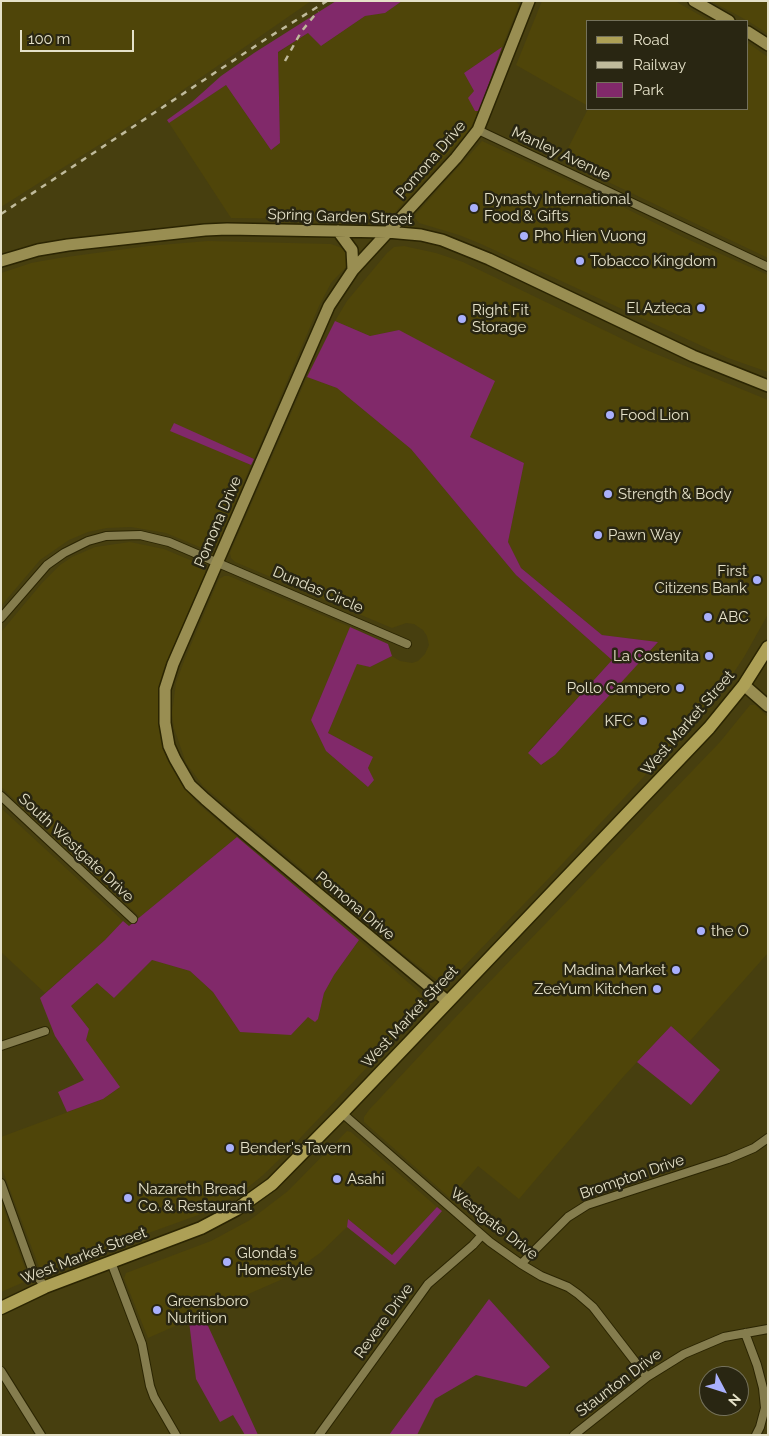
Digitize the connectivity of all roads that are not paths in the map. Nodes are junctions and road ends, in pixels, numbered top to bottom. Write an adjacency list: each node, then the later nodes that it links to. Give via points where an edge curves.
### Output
1 (529, 1): 6 (street, Pomona Drive)
2 (694, 1): 3 (street)
3 (727, 20)
4 (749, 33): 5 (street)
5 (768, 45)
6 (478, 130): 8 (street, Pomona Drive); 10 (street, Manley Avenue)
7 (338, 231): 8 (street, Spring Garden Street); 9 (street, Spring Garden Street, via 205,230 68,245); 11 (street, via 352,250)
8 (387, 232): 11 (street, Pomona Drive); 12 (street, Spring Garden Street, via 442,240 489,259 686,353)
9 (1, 261)
10 (768, 267)
11 (353, 270): 13 (street, Pomona Drive, via 324,317)
12 (768, 386)
13 (217, 563): 14 (street, Dundas Circle, via 169,542 140,535 117,535 88,541 47,565); 15 (street, Dundas Circle); 21 (street, Pomona Drive, via 165,689 165,723 175,759 190,785 205,799)
14 (1, 618)
15 (407, 644)
16 (768, 647): 17 (main road, West Market Street)
17 (744, 685): 18 (street); 21 (main road, West Market Street, via 709,728)
18 (768, 706)
19 (1, 796): 20 (street, South Westgate Drive)
20 (133, 919)
21 (447, 1001): 24 (main road, West Market Street)
22 (45, 1031): 23 (street)
23 (1, 1046)
24 (342, 1113): 27 (street, Westgate Drive); 28 (main road, West Market Street, via 272,1184 242,1206 201,1228)
25 (768, 1138): 29 (street, Brompton Drive, via 728,1159 587,1205 568,1217)
26 (1, 1183): 30 (street, via 32,1269)
27 (482, 1235): 29 (street, Westgate Drive); 38 (street, Revere Drive, via 428,1284)
28 (111, 1262): 30 (main road, West Market Street); 37 (street, via 142,1344 154,1398)
29 (521, 1264): 35 (street, Westgate Drive, via 568,1287 593,1307)
30 (45, 1287): 31 (main road, West Market Street)
31 (1, 1308)
32 (768, 1329): 33 (street, Staunton Drive)
33 (745, 1333): 35 (street, Staunton Drive, via 724,1337 684,1354); 40 (street, via 763,1388 765,1408)
34 (1, 1371): 36 (street)
35 (647, 1376): 39 (street, Staunton Drive)
36 (41, 1435)
37 (176, 1435)
38 (320, 1435)
39 (574, 1435)
40 (756, 1435)

